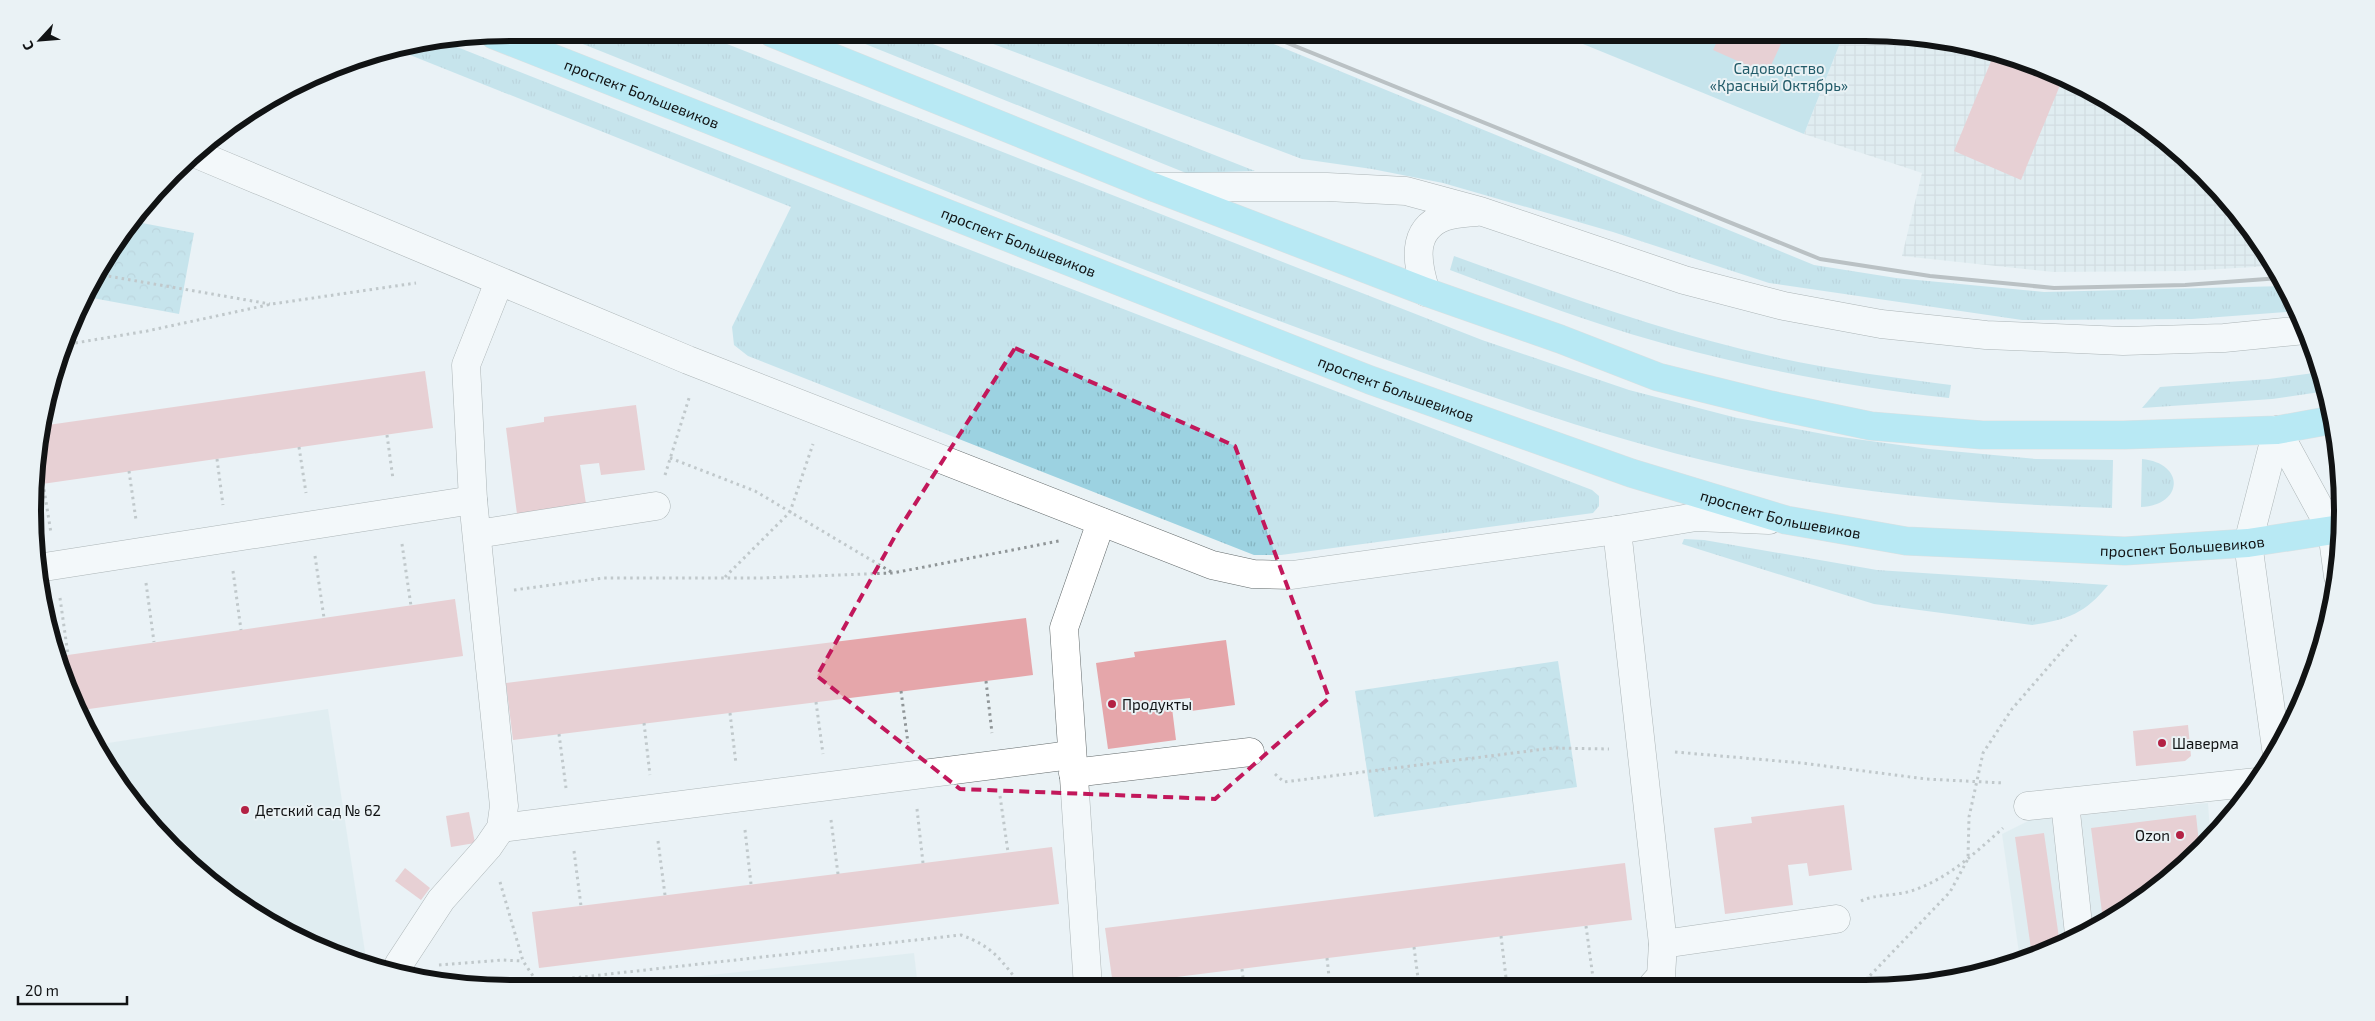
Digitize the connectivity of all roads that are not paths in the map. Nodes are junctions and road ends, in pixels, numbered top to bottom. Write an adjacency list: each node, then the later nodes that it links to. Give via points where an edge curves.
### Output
1 (509, 41): 13 (main road, проспект Большевиков, via 1370,380 1631,473)
2 (794, 41): 4 (main road)
3 (203, 157): 6 (street)
4 (1154, 187): 5 (street, via 1327,187 1406,191); 7 (main road)
5 (1480, 211): 7 (street, via 1444,217 1426,229 1418,246 1418,268); 8 (street, via 1684,280 1784,306 1881,324 1986,335 2123,341 2224,338)
6 (499, 282): 11 (street, via 466,365); 14 (street)
7 (1426, 292): 10 (main road, via 1658,377 1871,426 1982,435 2124,436)
8 (2298, 331)
9 (2325, 421): 10 (main road)
10 (2277, 430): 15 (street); 19 (street)
11 (473, 500): 18 (street); 20 (street)
12 (656, 506): 18 (street)
13 (1786, 520): 16 (street, via 1696,517); 19 (main road, проспект Большевиков, via 1916,541 2124,551)
14 (1101, 522): 16 (street, via 1212,565 1253,574 1292,575); 23 (street, via 1064,628)
15 (2333, 526)
16 (1617, 530): 30 (street)
17 (2333, 530): 19 (main road, проспект Большевиков)
18 (477, 534): 27 (street, via 504,806)
19 (2248, 543): 21 (street)
20 (45, 567)
21 (2275, 738)
22 (1250, 752): 23 (street)
23 (1072, 764): 27 (street); 32 (street)
24 (2246, 783): 25 (street)
25 (2065, 803): 26 (street); 29 (street)
26 (2028, 806)
27 (495, 838): 31 (street, via 441,900)
28 (1836, 919): 30 (street)
29 (2078, 928)
30 (1663, 944): 33 (street, via 1661,976)
31 (398, 967)
32 (1087, 980)
33 (1658, 980)

